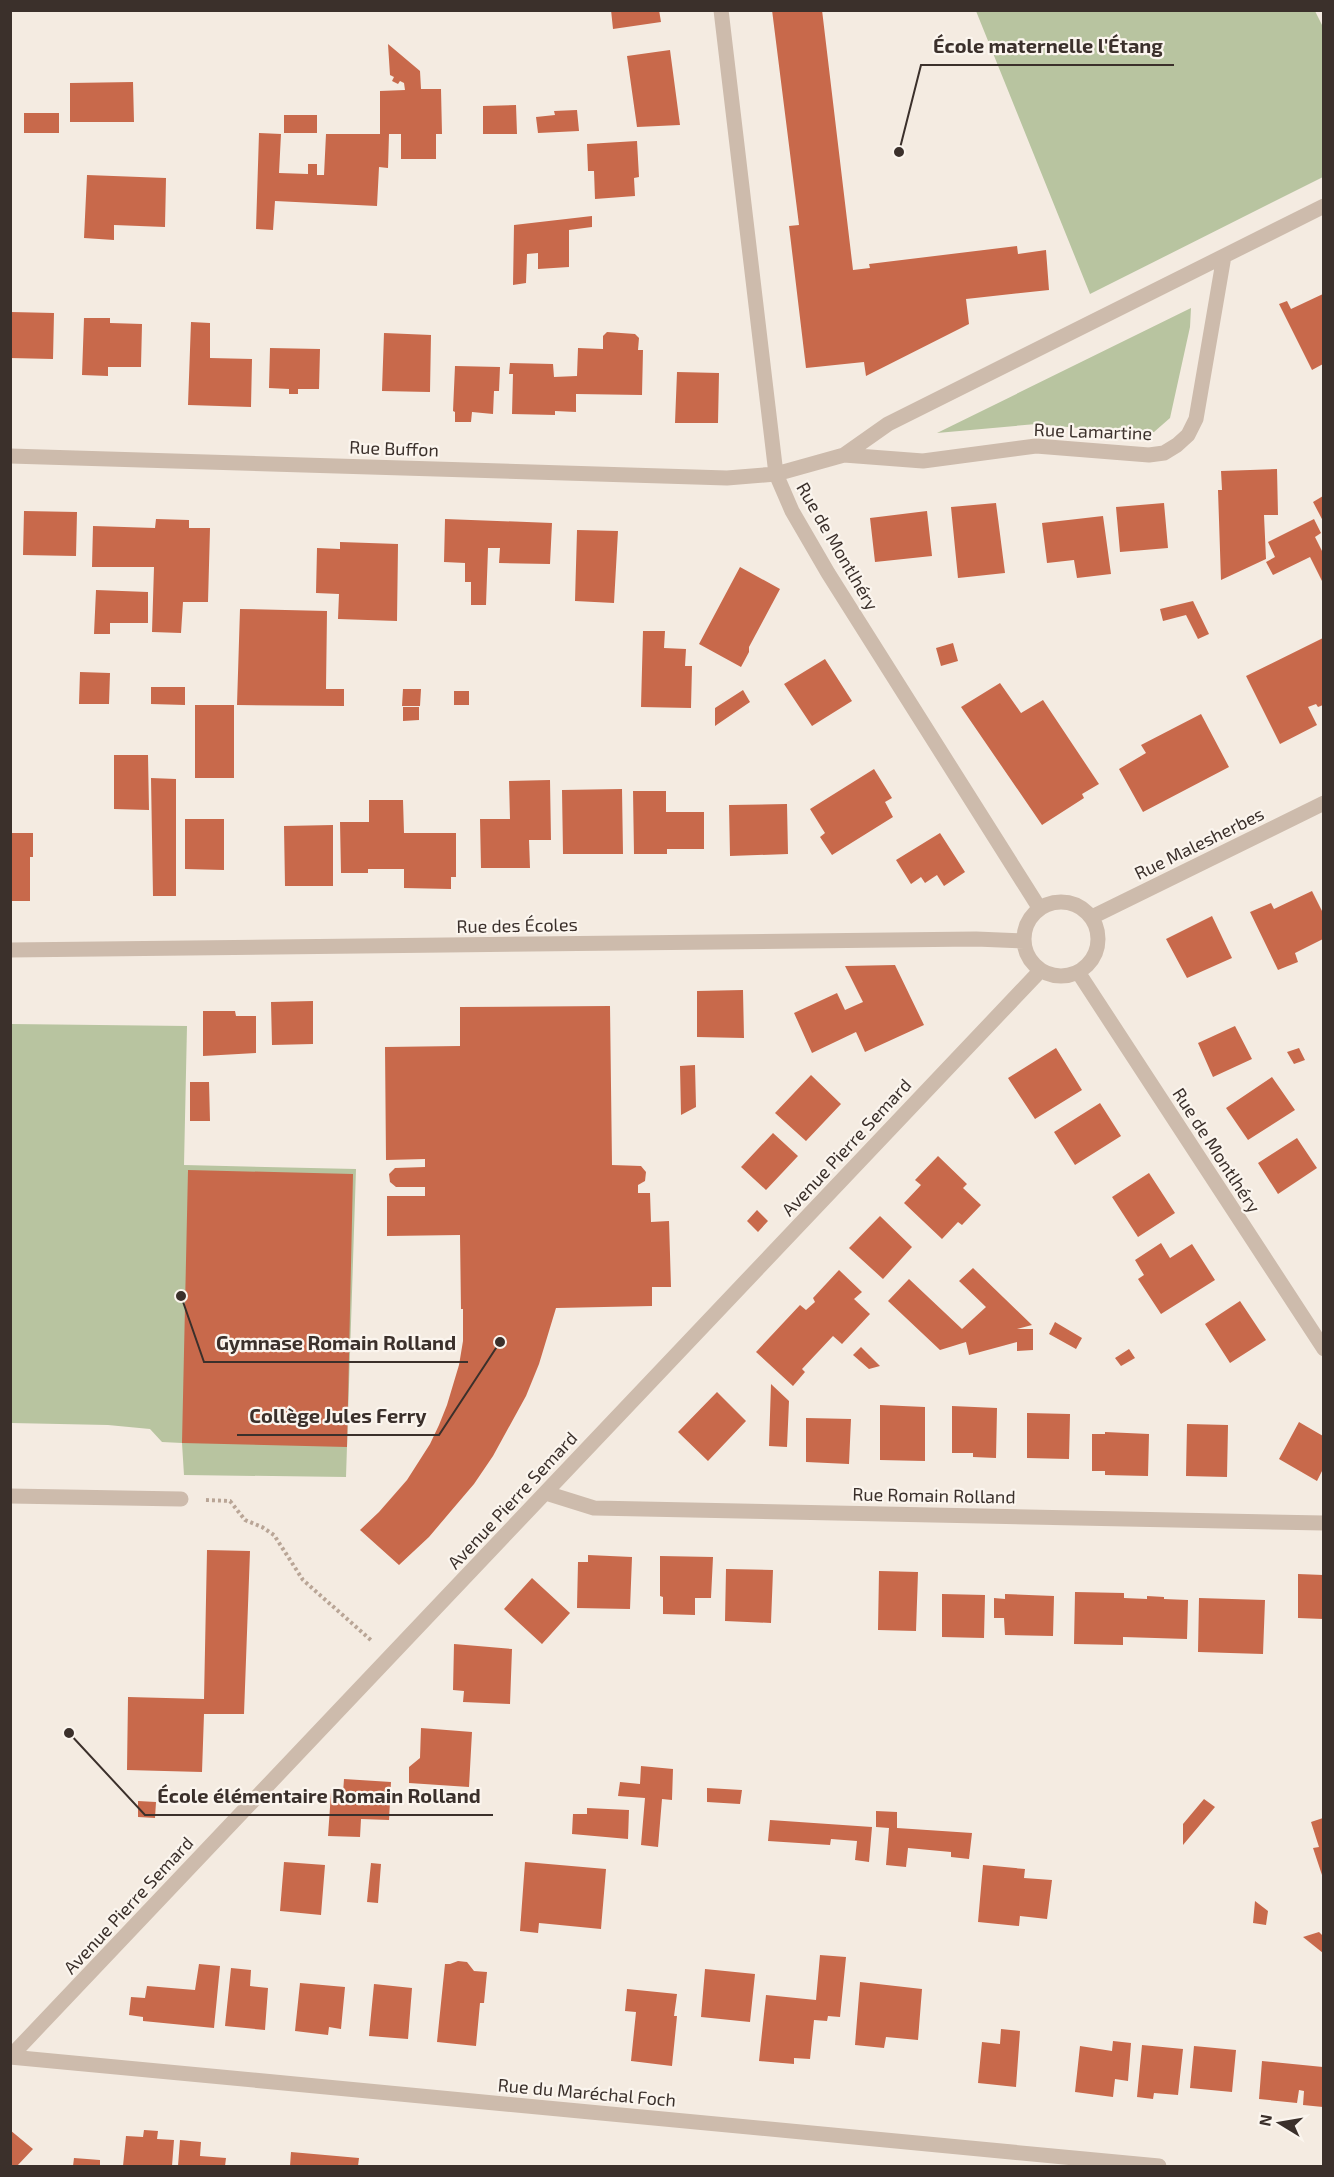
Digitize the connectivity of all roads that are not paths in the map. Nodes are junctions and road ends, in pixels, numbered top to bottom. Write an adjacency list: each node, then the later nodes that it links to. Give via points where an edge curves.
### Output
1 (721, 10): 6 (street, Rue de Montlhéry)
2 (1323, 206): 3 (street, Rue Lamartine)
3 (1224, 256): 4 (street, Rue Lamartine, via 888,424); 4 (street, Rue Lamartine, via 1196,419 1188,435 1164,453 1128,455 1036,446 923,461)
4 (844, 455): 6 (street, Rue Lamartine)
5 (10, 456): 6 (street, Rue Buffon, via 727,478)
6 (776, 474): 8 (street, Rue de Montlhéry, via 792,511 828,573)
7 (1323, 803): 9 (street, Rue Malesherbes)
8 (1040, 909): 9 (street, via 1053,903 1068,903 1081,907); 10 (street, via 1031,917)
9 (1092, 917): 13 (street, via 1098,932 1098,948 1090,963)
10 (1024, 941): 11 (street, Rue des Écoles); 12 (street, via 1026,952)
11 (10, 950)
12 (1041, 970): 13 (street, via 1065,976); 15 (street, Avenue Pierre Semard)
13 (1078, 972): 14 (street, Rue de Montlhéry)
14 (1323, 1349)
15 (546, 1493): 18 (street, Rue Romain Rolland, via 594,1508); 19 (street, Avenue Pierre Semard)
16 (10, 1496): 17 (street)
17 (181, 1500)
18 (1323, 1523)
19 (10, 2057): 20 (street, Rue du Maréchal Foch)
20 (1159, 2166)

